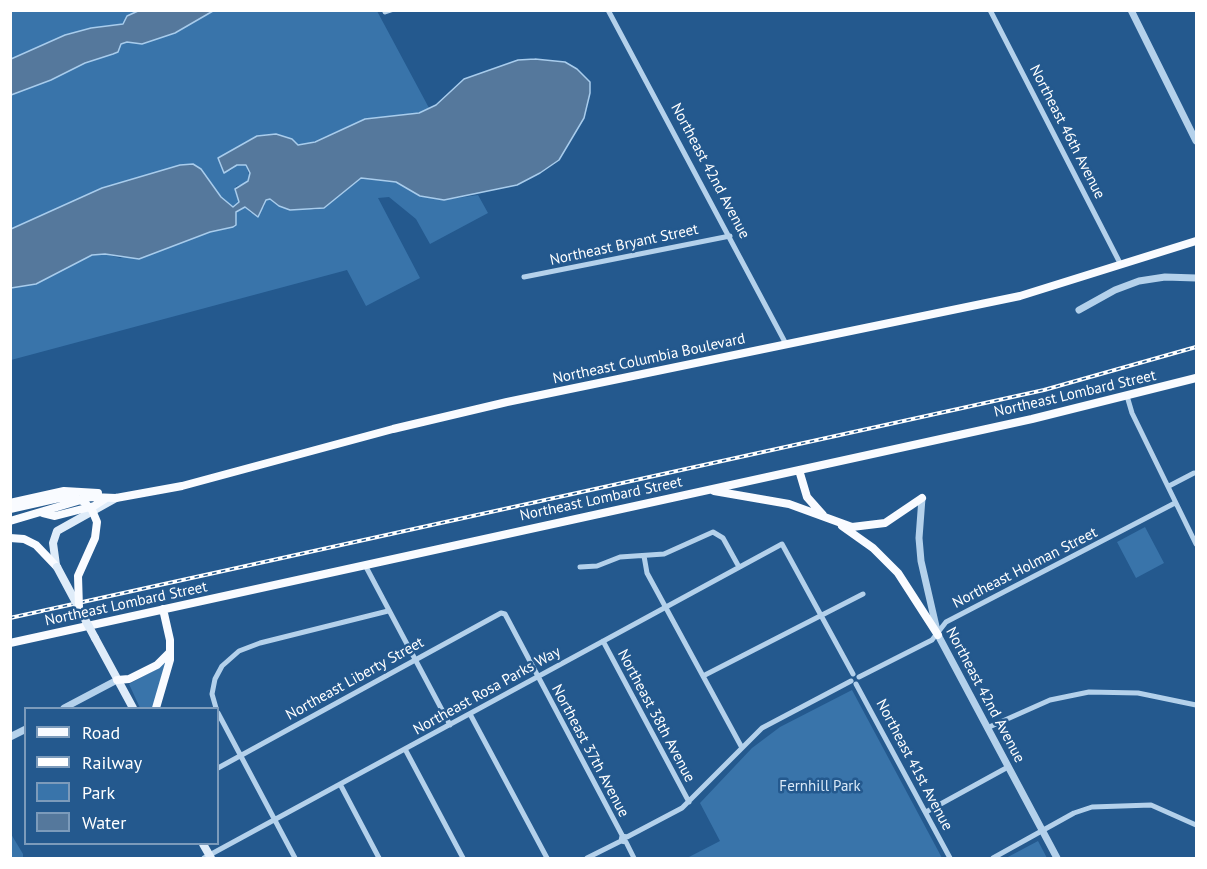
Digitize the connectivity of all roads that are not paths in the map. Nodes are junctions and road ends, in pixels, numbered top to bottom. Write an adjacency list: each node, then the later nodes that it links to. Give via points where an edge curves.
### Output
1 (608, 10): 5 (street, Northeast 42nd Avenue)
2 (990, 10): 7 (street, Northeast 46th Avenue)
3 (1131, 10): 4 (street)
4 (1197, 141)
5 (730, 236): 8 (street, Northeast Bryant Street); 11 (street, Northeast 42nd Avenue)
6 (1197, 241): 7 (main road, Northeast Columbia Boulevard)
7 (1121, 265): 11 (main road, Northeast Columbia Boulevard, via 1014,297)
8 (524, 278)
9 (1197, 278): 10 (street, via 1139,281)
10 (1079, 309)
11 (786, 344): 18 (main road, Northeast Columbia Boulevard, via 461,412 182,486)
12 (1197, 378): 13 (main road, Northeast Lombard Street)
13 (1126, 396): 14 (main road, Northeast Lombard Street); 16 (street)
14 (799, 470): 17 (main road, Northeast Lombard Street); 24 (main road, via 810,502)
15 (1194, 473): 16 (street)
16 (1169, 486): 21 (street)
17 (706, 490): 24 (main road, via 789,504); 29 (main road, Northeast Lombard Street)
18 (116, 498): 20 (main road, via 76,490); 23 (main road, Northeast Columbia Boulevard, via 55,516 43,513); 30 (main road, via 63,526 54,536)
19 (922, 498): 24 (main road, via 877,525 852,527); 40 (street, Northeast 42nd Avenue, via 920,551 925,590)
20 (10, 503)
21 (1175, 503): 25 (street); 40 (street, Northeast Holman Street, via 946,622)
22 (10, 509): 35 (main road, bridge, via 76,498 94,514 95,538 78,576)
23 (10, 520)
24 (834, 522): 40 (main road, via 863,540 894,569)
25 (1196, 537): 27 (street)
26 (10, 538): 30 (main road, via 24,539 39,547)
27 (1197, 544)
28 (644, 556): 31 (street, via 620,557 597,566); 32 (street, via 671,552 713,532 723,537); 34 (street, via 647,573)
29 (365, 565): 36 (main road, Northeast Lombard Street); 37 (street)
30 (57, 567): 35 (main road, bridge)
31 (580, 567)
32 (739, 567): 34 (street, Northeast Rosa Parks Way); 39 (street, Northeast Rosa Parks Way, via 782,544)
33 (862, 594): 39 (street)
34 (666, 607): 41 (street, Northeast Rosa Parks Way); 45 (street)
35 (80, 608): 48 (main road, bridge)
36 (163, 609): 42 (main road, Northeast Lombard Street); 43 (main road)
37 (388, 611): 44 (street); 54 (street, via 239,651 215,679 212,694)
38 (505, 614): 44 (street, Northeast Liberty Street); 47 (street, Northeast 37th Avenue)
39 (821, 615): 45 (street); 46 (street)
40 (938, 635): 46 (street, Northeast Holman Street); 58 (street, Northeast 42nd Avenue)
41 (603, 641): 47 (street, Northeast Rosa Parks Way); 65 (street, Northeast 38th Avenue)
42 (10, 643)
43 (169, 653): 48 (main road, via 157,665 129,680); 53 (main road)
44 (415, 660): 57 (street); 61 (street, Northeast Liberty Street)
45 (703, 676): 59 (street)
46 (856, 676): 49 (street)
47 (538, 677): 56 (street, Northeast Rosa Parks Way); 70 (street, Northeast 37th Avenue)
48 (117, 680): 51 (street); 52 (main road)
49 (853, 682): 59 (street, via 769,724); 66 (street, Northeast 41st Avenue)
50 (1197, 705): 58 (street, via 1138,693 1089,692 1050,700)
51 (66, 707)
52 (132, 707)
53 (156, 707)
54 (216, 707)
55 (219, 714): 61 (street)
56 (470, 714): 57 (street, Northeast Rosa Parks Way); 75 (street)
57 (450, 725): 60 (street, Northeast Rosa Parks Way)
58 (987, 728): 63 (street, Northeast 42nd Avenue)
59 (741, 747): 65 (street)
60 (405, 749): 64 (street, Northeast Rosa Parks Way); 74 (street)
61 (240, 755): 62 (street, Northeast Liberty Street); 67 (street)
62 (219, 767)
63 (1008, 767): 66 (street); 69 (street, Northeast 42nd Avenue)
64 (340, 784): 67 (street, Northeast Rosa Parks Way); 73 (street)
65 (689, 802): 70 (street)
66 (926, 812): 78 (street, Northeast 41st Avenue)
67 (275, 820): 71 (street, Northeast Rosa Parks Way); 72 (street)
68 (1197, 825): 69 (street, via 1159,807 1128,804 1083,810)
69 (1042, 831): 79 (street); 80 (street, Northeast 42nd Avenue)
70 (624, 839): 76 (street); 77 (street, Northeast 37th Avenue)
71 (208, 857)
72 (295, 858)
73 (379, 858)
74 (463, 858)
75 (547, 858)
76 (587, 858)
77 (634, 858)
78 (950, 858)
79 (993, 858)
80 (1057, 858)

